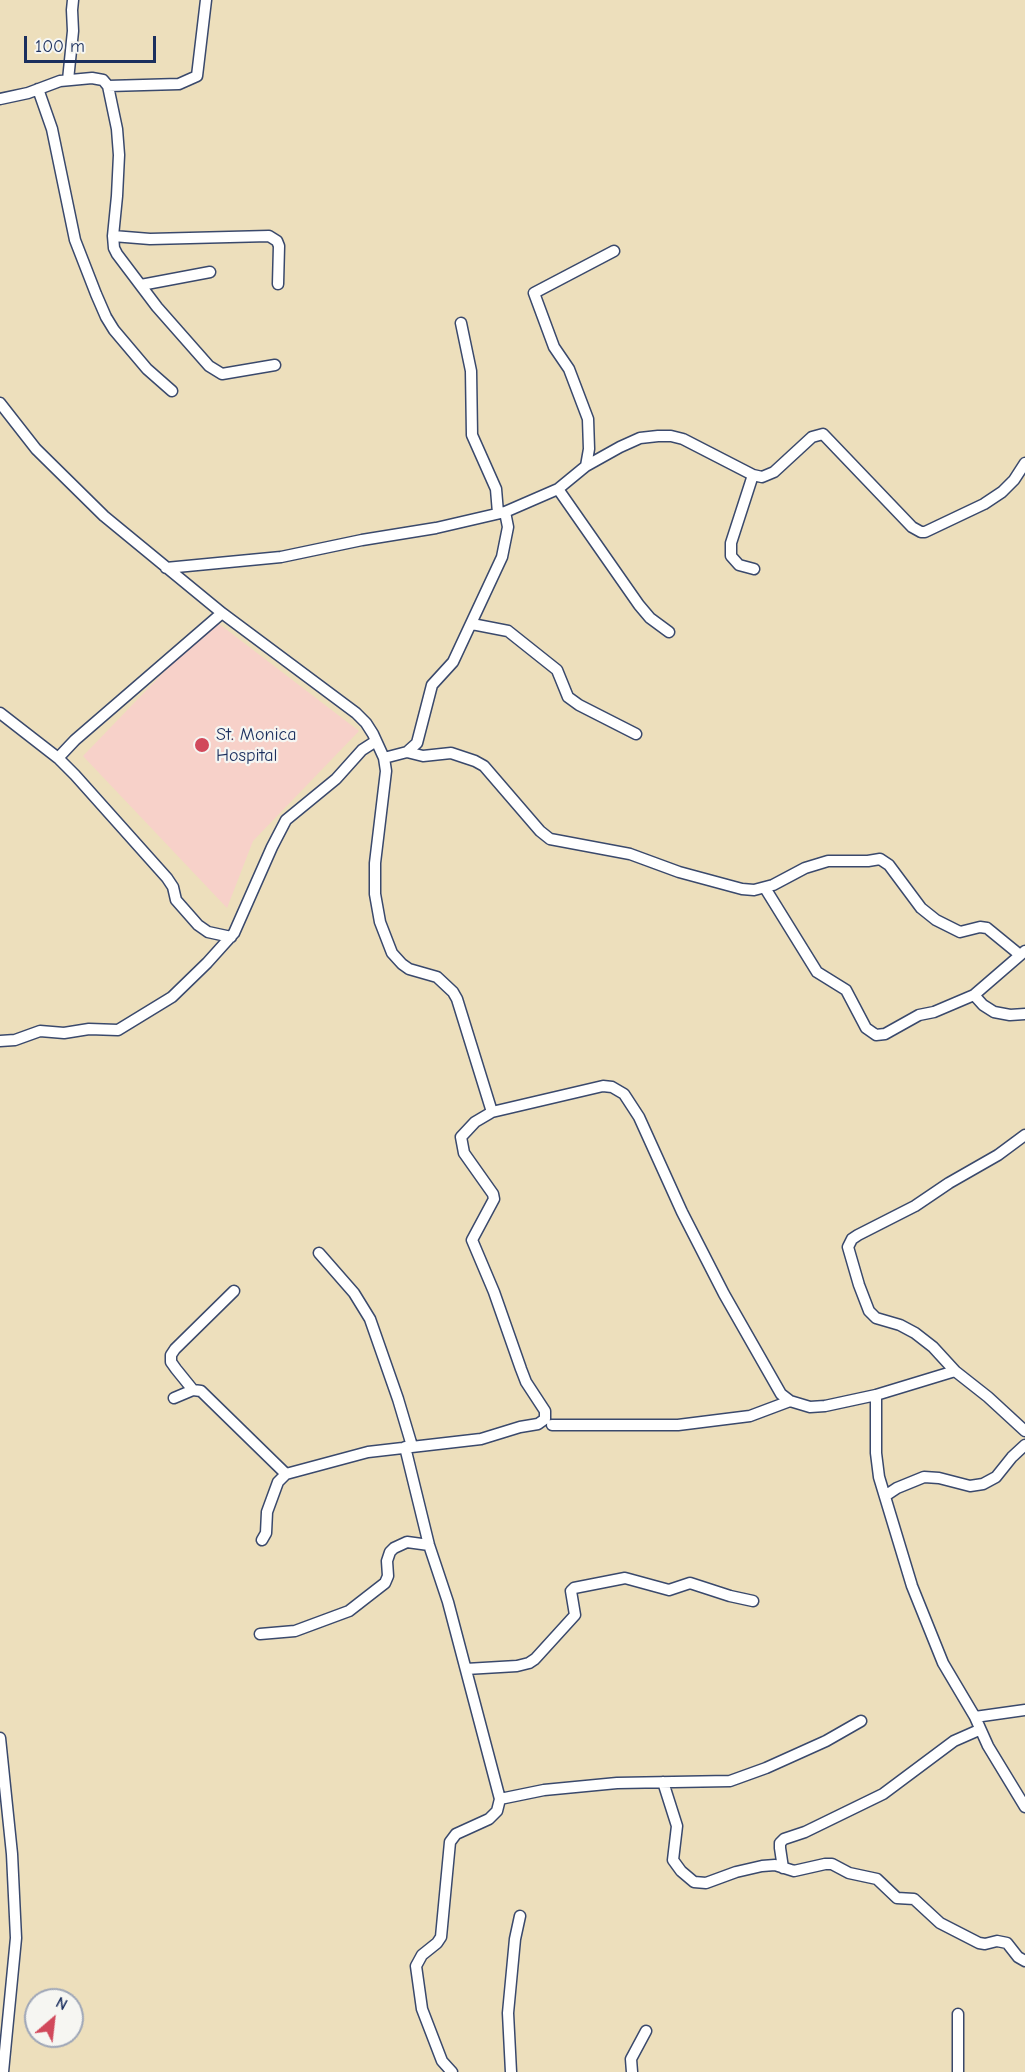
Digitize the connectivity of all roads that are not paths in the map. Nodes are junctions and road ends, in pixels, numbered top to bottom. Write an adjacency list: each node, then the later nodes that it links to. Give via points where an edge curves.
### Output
1 (73, 0): 3 (street)
2 (206, 0): 4 (street, via 197,76 179,84)
3 (68, 80): 4 (street, via 99,78); 5 (street)
4 (108, 86): 7 (street, via 119,155)
5 (38, 89): 6 (street); 14 (street, via 52,129 75,240 106,317 147,369)
6 (0, 99)
7 (112, 236): 10 (street, via 269,236 279,246); 11 (street, via 117,254)
8 (614, 250): 17 (street, via 534,293 588,419)
9 (210, 272): 11 (street)
10 (278, 284)
11 (141, 285): 13 (street, via 179,333 218,372 229,374)
12 (461, 323): 20 (street, via 471,371 472,435)
13 (275, 365)
14 (172, 391)
15 (0, 403): 21 (street, via 56,470)
16 (1025, 463): 18 (street, via 1002,492 925,532 912,526 823,434 812,437 774,472 762,477)
17 (586, 466): 18 (street, via 640,438 671,435); 19 (street)
18 (753, 475): 22 (street, via 730,556 740,565)
19 (558, 489): 20 (street); 25 (street, via 639,604)
20 (502, 512): 21 (street, via 281,557); 24 (street, via 508,527 502,557)
21 (166, 568): 23 (street)
22 (754, 568)
23 (222, 613): 28 (street, via 356,713); 30 (street)
24 (472, 624): 27 (street, via 508,631 557,670 568,697); 29 (street, via 453,662 432,685 421,734)
25 (669, 632)
26 (0, 713): 30 (street)
27 (636, 734)
28 (376, 741): 31 (street); 33 (street, via 286,820)
29 (407, 752): 31 (street); 32 (street, via 423,756 451,753 484,766 550,839 630,854 742,889)
30 (58, 758): 33 (street, via 167,878 176,900 198,925 208,932)
31 (384, 758): 38 (street, via 386,771 375,863 380,922 392,953 402,964 436,977 453,992)
32 (765, 888): 34 (street, via 828,861 880,859 936,920 960,932 987,928); 35 (street, via 817,972 846,990 873,1034 885,1034 919,1015)
33 (231, 937): 37 (street, via 183,988 124,1028 40,1032)
34 (1023, 953): 35 (street)
35 (974, 995): 36 (street, via 994,1012)
36 (1025, 1014)
37 (0, 1041)
38 (492, 1112): 46 (street, via 603,1086 624,1094 639,1117 724,1294 781,1394); 50 (street, via 461,1137 464,1153 494,1199 472,1240 526,1382 546,1415 538,1424 490,1437)
39 (1025, 1135): 42 (street, via 915,1206 858,1235 848,1247 869,1311 876,1318 915,1333)
40 (319, 1253): 50 (street, via 354,1293 370,1319 398,1399)
41 (234, 1291): 43 (street, via 171,1355 171,1362)
42 (955, 1371): 44 (street); 48 (street)
43 (194, 1390): 45 (street); 51 (street, via 204,1393)
44 (876, 1395): 46 (street, via 825,1406 810,1407); 52 (street, via 876,1453)
45 (174, 1398)
46 (790, 1401): 47 (street, via 750,1416 678,1425)
47 (552, 1425)
48 (1025, 1431)
49 (1025, 1445): 52 (street, via 996,1477 983,1485 924,1477)
50 (408, 1446): 51 (street); 54 (street)
51 (286, 1474): 53 (street, via 278,1482 267,1512)
52 (885, 1496): 59 (street, via 935,1646)
53 (262, 1540)
54 (429, 1545): 56 (street, via 407,1542 394,1548 387,1562 385,1583 349,1611 295,1631); 57 (street)
55 (753, 1601): 57 (street, via 690,1583 669,1590 625,1578 574,1588 574,1615 535,1659 517,1666)
56 (260, 1634)
57 (466, 1669): 64 (street)
58 (1025, 1710): 59 (street)
59 (975, 1717): 61 (street)
60 (861, 1721): 63 (street, via 826,1741 745,1776 724,1782)
61 (979, 1730): 65 (street); 66 (street, via 946,1747 883,1794 784,1839 780,1843)
62 (0, 1738): 71 (street, via 16,1938)
63 (663, 1782): 64 (street, via 544,1790); 66 (street, via 677,1826 673,1860 688,1878 701,1884 752,1867)
64 (500, 1799): 72 (street, via 497,1811 489,1819 456,1834 450,1842 441,1937 416,1966 422,2009 442,2061)
65 (1025, 1807)
66 (783, 1868): 68 (street, via 794,1871 829,1864 877,1880 894,1897 914,1899 940,1923 981,1944 1007,1943)
67 (520, 1917): 73 (street, via 508,2013)
68 (1025, 1961)
69 (958, 2014): 75 (street)
70 (646, 2031): 74 (street, via 630,2059)
71 (3, 2072)
72 (452, 2072)
73 (512, 2072)
74 (632, 2072)
75 (958, 2072)

